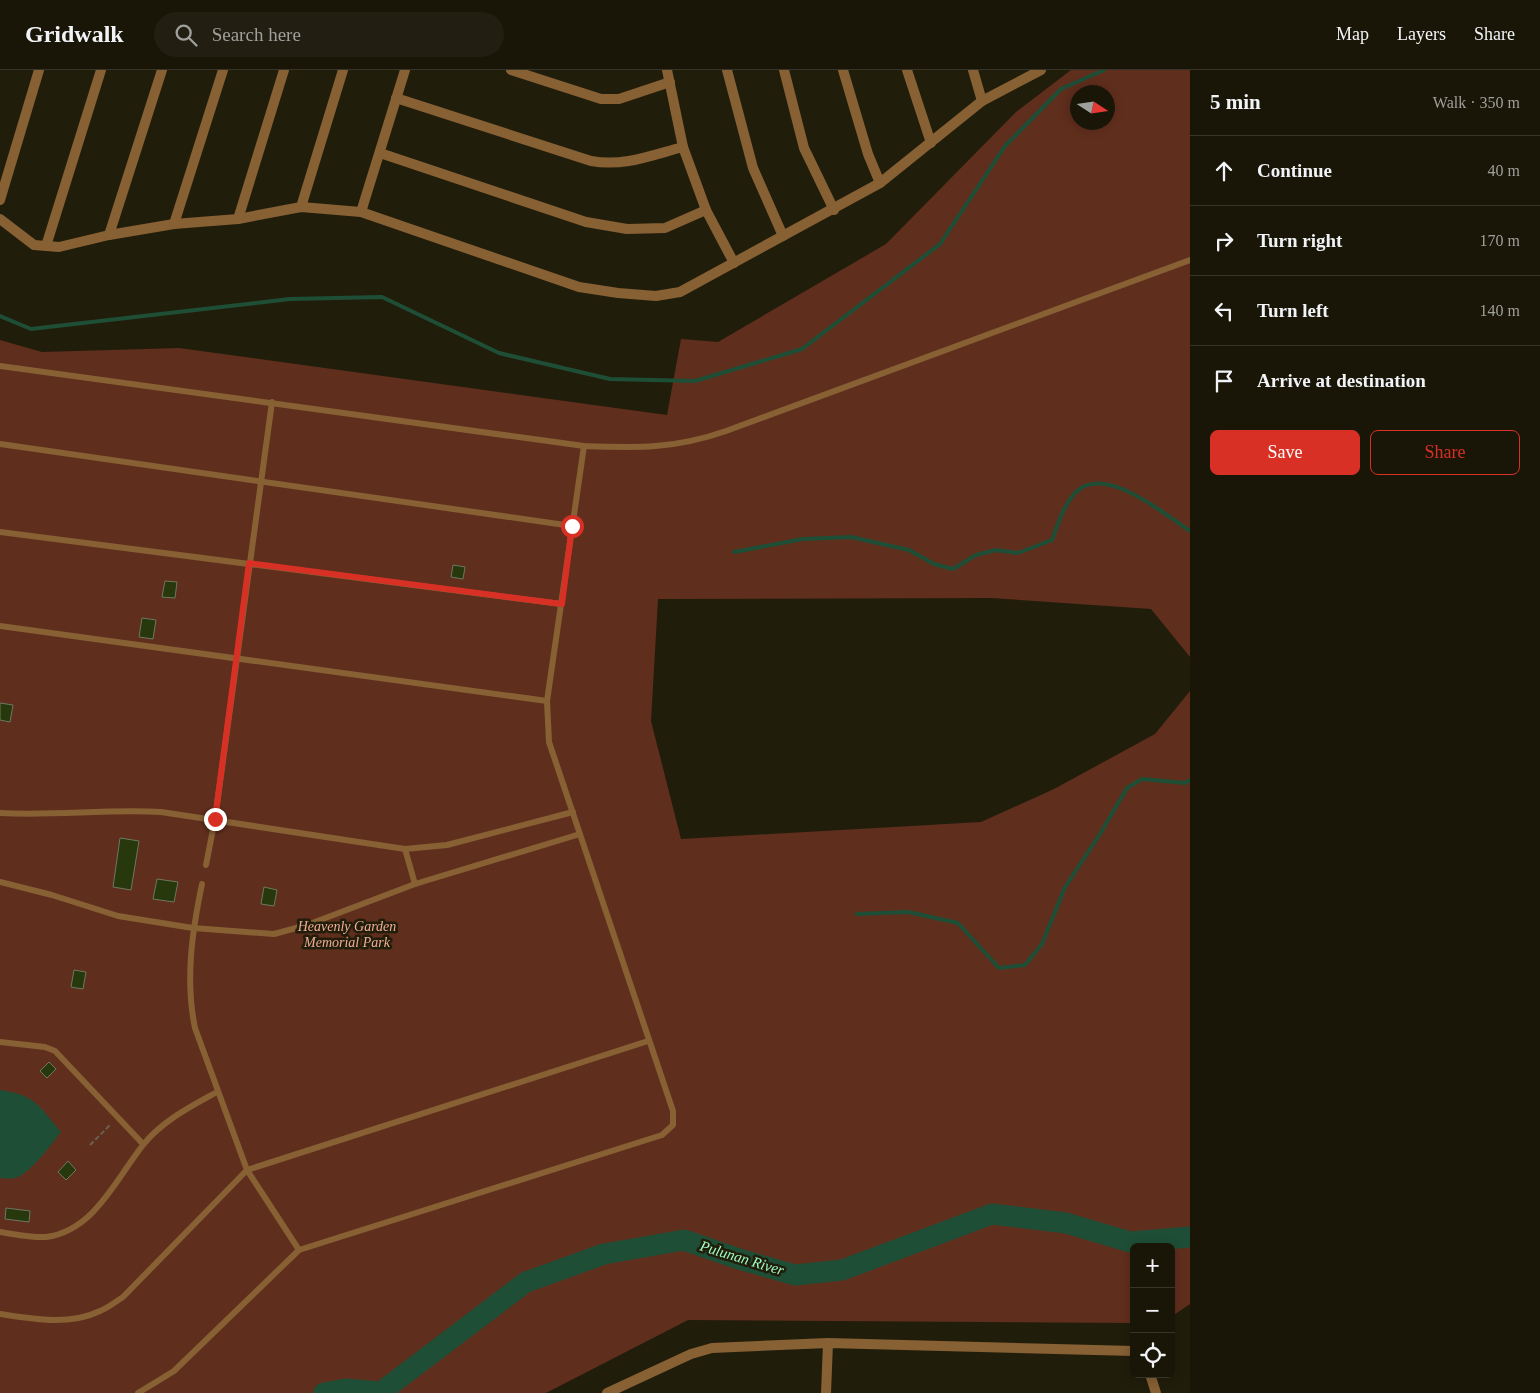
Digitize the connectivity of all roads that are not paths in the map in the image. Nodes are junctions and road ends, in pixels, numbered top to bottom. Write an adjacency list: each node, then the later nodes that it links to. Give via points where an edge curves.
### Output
1 (39, 70): 23 (street)
2 (101, 70): 33 (street)
3 (162, 70): 31 (street)
4 (222, 70): 30 (street)
5 (284, 70): 29 (street)
6 (343, 70): 24 (street)
7 (405, 70): 17 (street)
8 (512, 70): 16 (street, via 601,99 619,98)
9 (667, 70): 16 (street)
10 (727, 70): 32 (street, via 752,168)
11 (784, 70): 26 (street, via 804,148)
12 (844, 70): 22 (street, via 868,154)
13 (907, 70): 19 (street)
14 (973, 70): 18 (street)
15 (1034, 72): 18 (street)
16 (670, 82): 20 (street)
17 (396, 98): 20 (street, via 599,163 624,163); 21 (street)
18 (982, 101): 19 (street)
19 (931, 143): 22 (street)
20 (684, 147): 25 (street)
21 (380, 153): 25 (street, via 586,222 627,229 666,228); 27 (street)
22 (880, 183): 26 (street)
23 (0, 200)
24 (302, 206): 27 (street); 29 (street)
25 (706, 210): 35 (street)
26 (834, 210): 32 (street)
27 (361, 212): 35 (street, via 579,287 618,293 656,296 680,292)
28 (0, 219): 33 (street, via 24,240)
29 (238, 219): 30 (street)
30 (174, 224): 31 (street)
31 (109, 235): 33 (street, via 59,247)
32 (782, 236): 35 (street)
33 (46, 246)
34 (1190, 260): 39 (lane, via 700,440 675,446 642,448)
35 (734, 263)
36 (0, 366): 37 (lane)
37 (272, 402): 39 (lane); 40 (lane)
38 (0, 444): 40 (lane)
39 (584, 446): 41 (lane)
40 (260, 481): 41 (lane); 43 (lane)
41 (572, 526): 44 (lane)
42 (0, 532): 43 (lane)
43 (249, 563): 44 (lane); 46 (lane)
44 (562, 604): 47 (lane)
45 (0, 626): 46 (lane)
46 (236, 660): 47 (lane); 50 (lane)
47 (548, 701): 48 (lane, via 549,742)
48 (573, 812): 51 (lane); 52 (lane, via 447,845)
49 (0, 813): 50 (lane, via 121,810)
50 (215, 819): 52 (lane); 53 (lane)
51 (580, 834): 56 (lane); 58 (lane)
52 (405, 849): 56 (lane)
53 (206, 865)
54 (0, 882): 57 (lane, via 118,916)
55 (202, 884): 57 (lane)
56 (415, 884): 57 (lane, via 307,925 274,934)
57 (193, 928): 60 (lane, via 190,1004)
58 (648, 1041): 62 (lane); 64 (lane, via 673,1111 673,1125 662,1135)
59 (0, 1042): 61 (lane, via 55,1051)
60 (217, 1092): 61 (lane, via 164,1124); 62 (lane)
61 (143, 1144): 63 (lane, via 96,1210 77,1225 61,1234 44,1237)
62 (246, 1170): 64 (lane); 65 (lane, via 123,1297 99,1312 73,1319 38,1320)
63 (0, 1232)
64 (300, 1250): 69 (lane, via 174,1371)
65 (0, 1314)
66 (828, 1343): 67 (street); 70 (street, via 712,1348 691,1354); 71 (street)
67 (1130, 1351)
68 (1151, 1378): 72 (street)
69 (138, 1393)
70 (607, 1393)
71 (826, 1393)
72 (1156, 1393)

